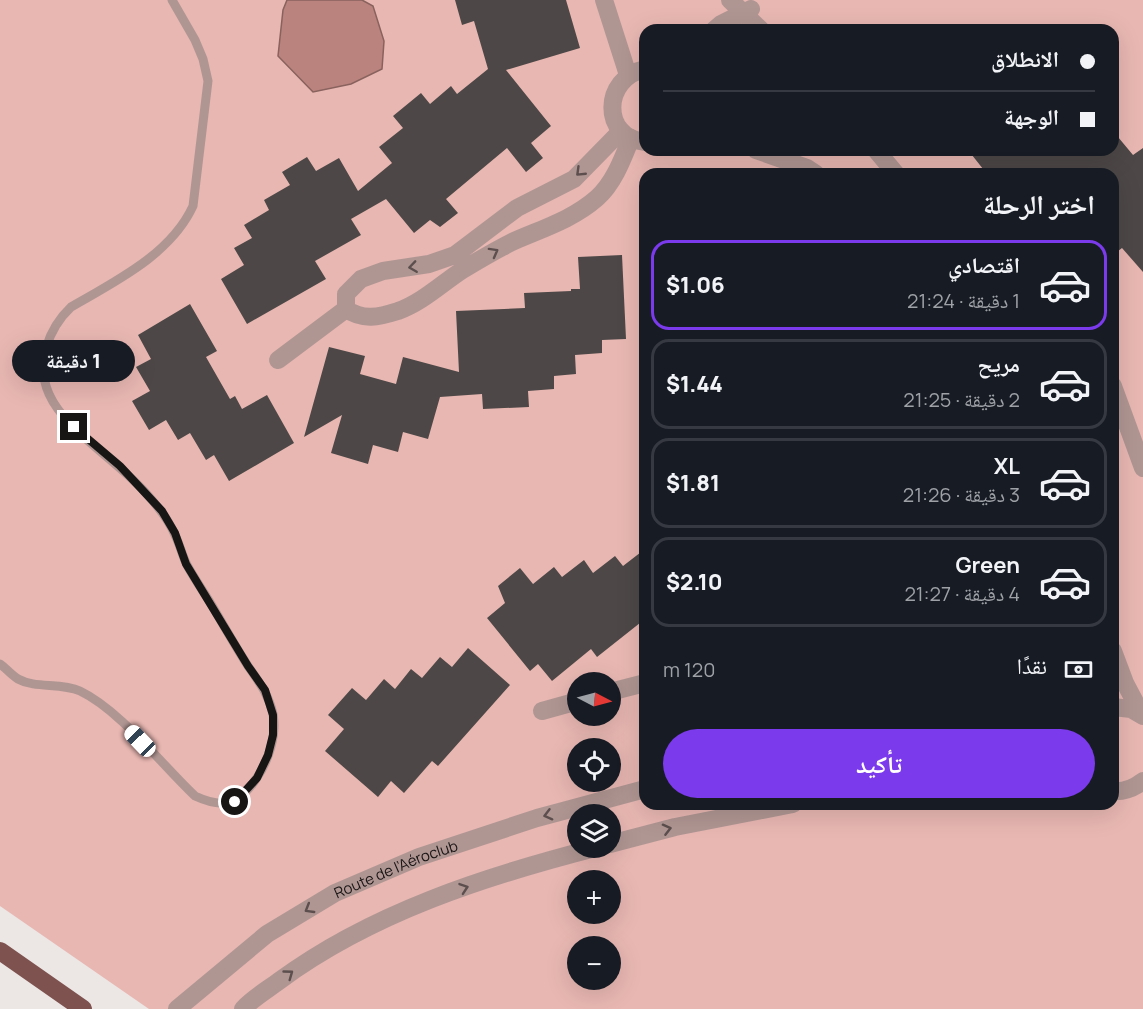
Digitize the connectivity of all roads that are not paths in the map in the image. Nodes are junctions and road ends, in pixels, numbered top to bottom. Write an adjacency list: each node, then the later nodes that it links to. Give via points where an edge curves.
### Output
1 (172, 0): 15 (lane, via 195,40 208,81 193,206 186,221 160,251 59,318 49,336 44,373 56,407 142,489 175,533 186,564 265,690 273,715 268,755 257,778 235,802 208,803 195,796 95,700 64,686 17,678)
2 (604, 0): 5 (street)
3 (748, 14): 4 (street)
4 (721, 24)
5 (636, 72): 6 (street, via 619,84 612,108 615,120)
6 (633, 137): 11 (street, one-way to 11, via 574,179 517,208 455,255 361,279 346,294); 11 (street, one-way to 6, via 356,316 376,317 400,310 511,243 578,213 600,196)
7 (773, 156): 9 (street)
8 (881, 156): 10 (street)
9 (807, 168)
10 (891, 168)
11 (346, 309): 12 (street)
12 (278, 360)
13 (1119, 402): 14 (street)
14 (1143, 468)
15 (0, 664)
16 (1119, 667): 22 (street)
17 (639, 685): 18 (street)
18 (621, 689)
19 (567, 704): 21 (street)
20 (1119, 708): 22 (street)
21 (542, 711)
22 (1142, 715)
23 (1143, 781): 25 (street)
24 (639, 791): 31 (street, Route de l’Aéroclub, one-way to 31, via 537,818 430,854 335,893 267,934)
25 (1119, 791)
26 (762, 810): 27 (street, one-way to 26)
27 (621, 841)
28 (567, 855): 32 (street, one-way to 28, via 298,967 359,932 432,899)
29 (0, 951): 30 (main road)
30 (83, 1009)
31 (177, 1009)
32 (243, 1009)

